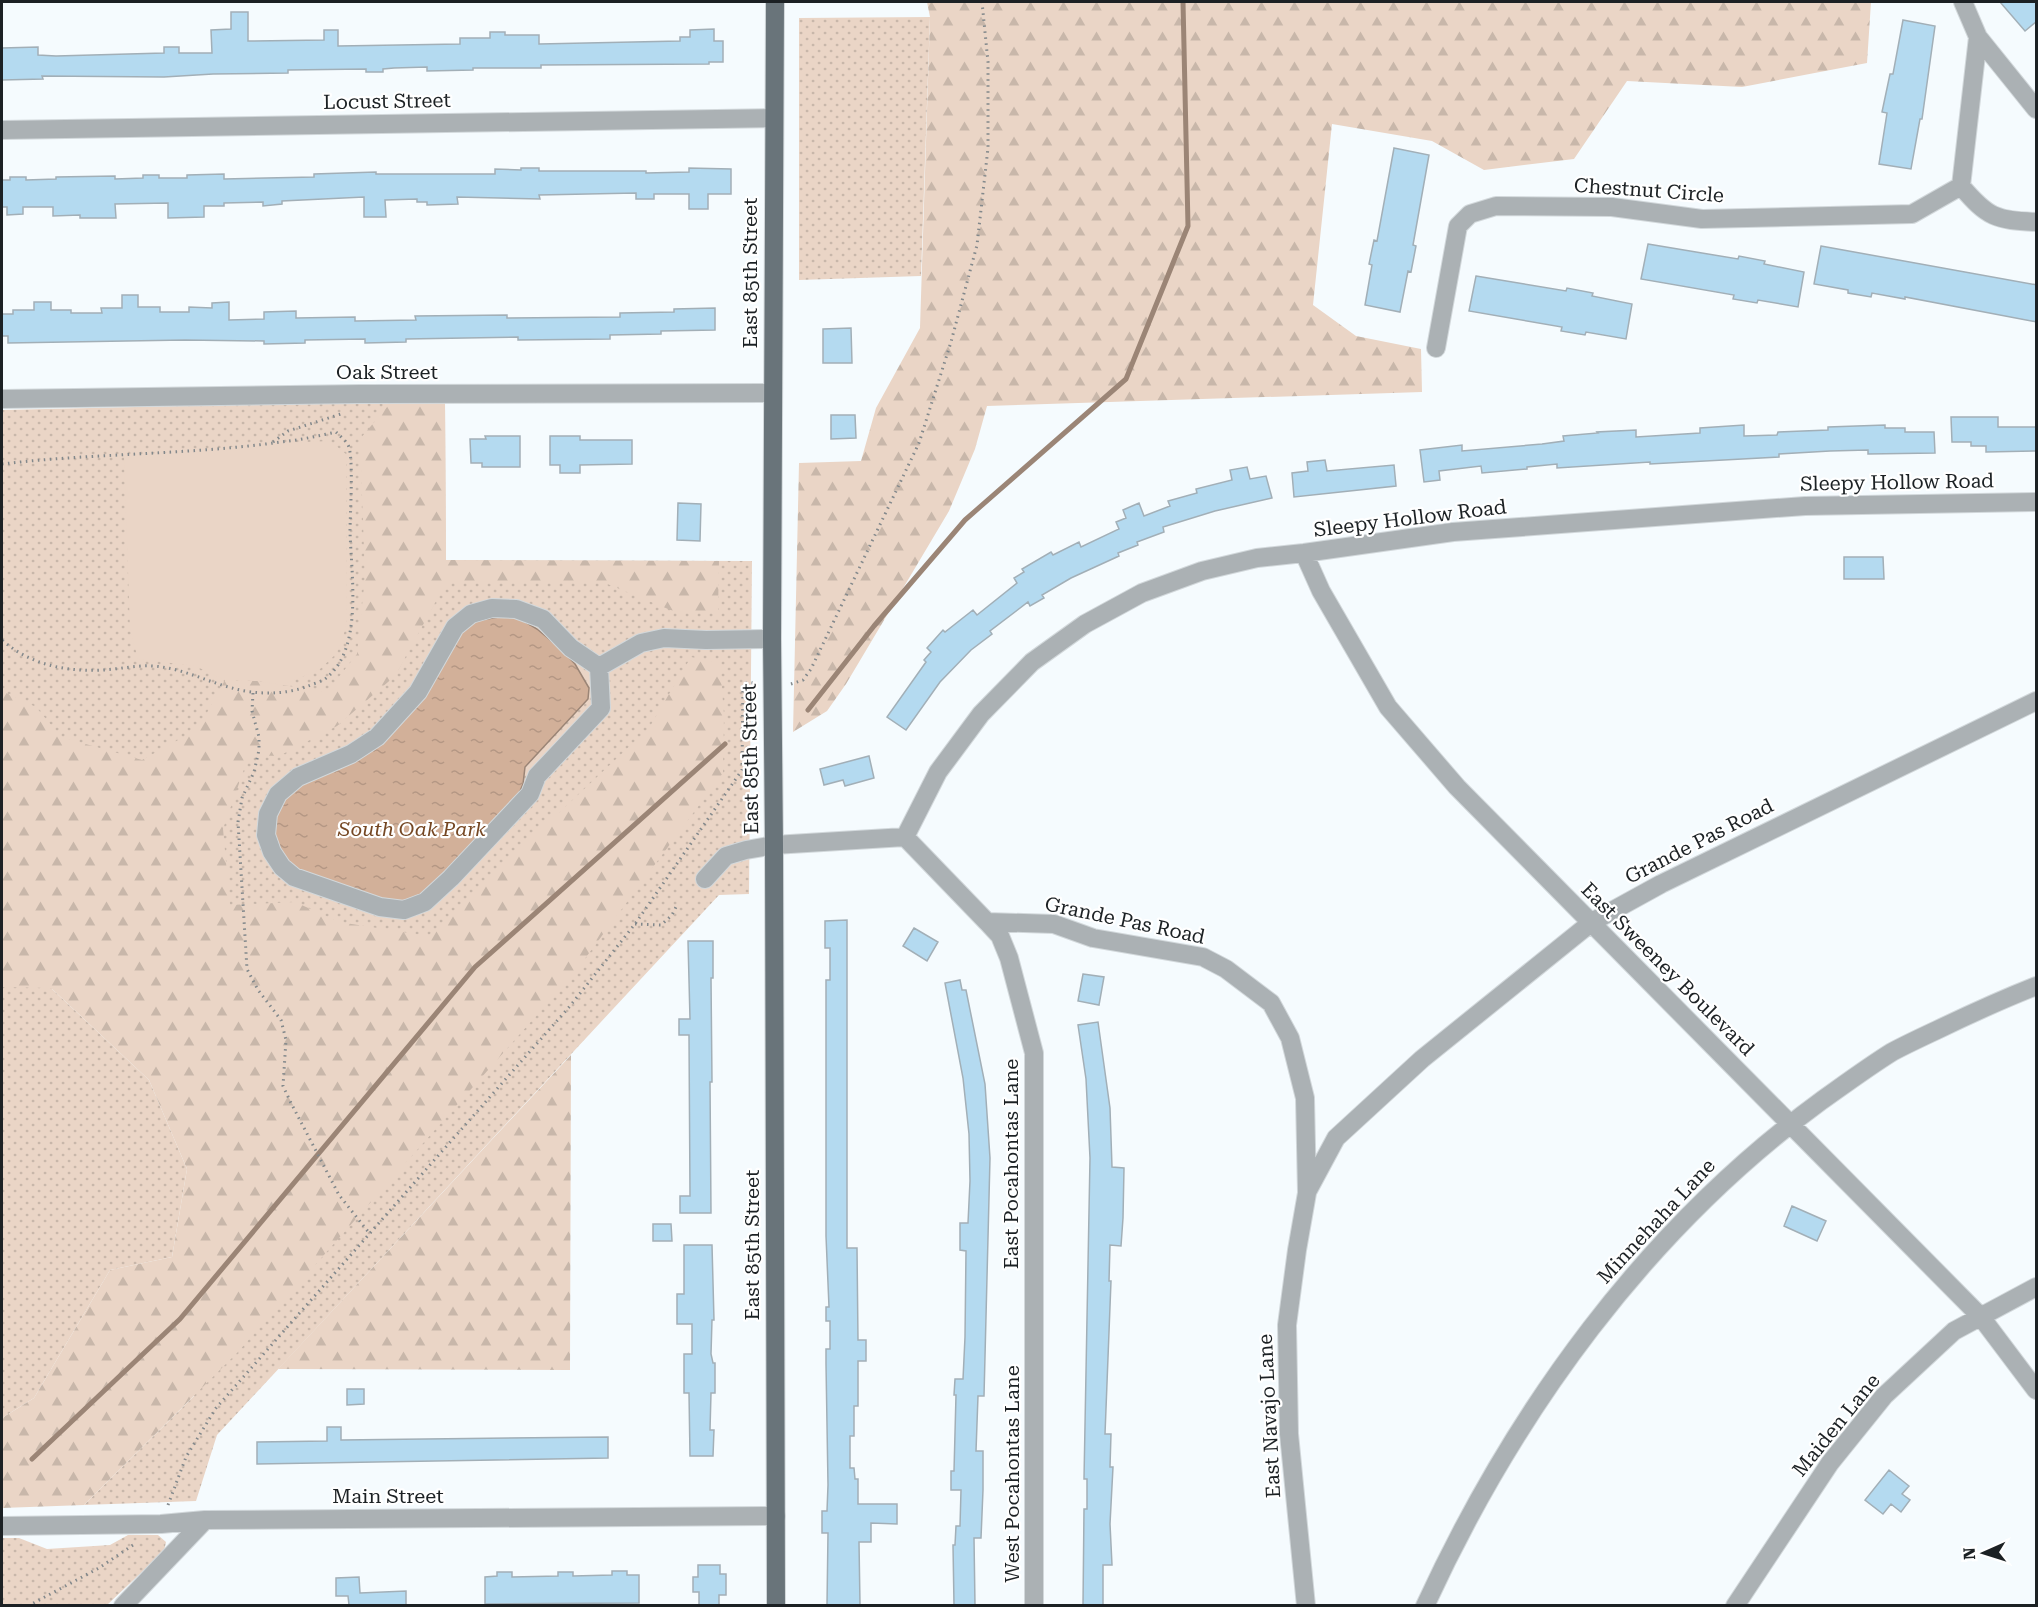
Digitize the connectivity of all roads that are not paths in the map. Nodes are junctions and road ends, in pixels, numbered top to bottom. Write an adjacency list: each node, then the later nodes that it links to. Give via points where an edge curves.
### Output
1 (775, 2): 5 (main road, East 85th Street)
2 (1963, 2): 3 (street)
3 (1978, 37): 4 (street); 7 (street)
4 (2037, 109)
5 (774, 118): 6 (street, Locust Street); 10 (main road, East 85th Street)
6 (2, 130)
7 (1961, 186): 8 (street, via 1979,208 2005,220); 9 (street, Chestnut Circle, via 1912,214 1702,219 1612,207 1496,206 1470,214 1458,226)
8 (2037, 222)
9 (1437, 348)
10 (772, 393): 11 (street, Oak Street); 14 (main road, East 85th Street)
11 (2, 399)
12 (2037, 502): 13 (street, Sleepy Hollow Road, via 1793,507 1453,532)
13 (1304, 553): 17 (street, Sleepy Hollow Road, via 1257,558 1202,571 1142,593 1084,624 1032,662 981,714 938,772); 21 (street, East Sweeney Boulevard, via 1321,591 1388,707 1457,787)
14 (771, 639): 15 (street, via 664,638 641,643); 18 (main road, East 85th Street)
15 (599, 667): 15 (street, via 601,708 537,776 530,794 424,902 404,910 380,907 294,877 272,852 266,835 268,814 278,794 298,777 351,754 377,737 417,692 455,627 471,614 492,608 516,609 543,619 571,648)
16 (2037, 701): 21 (street, Grande Pas Road, via 1661,884)
17 (905, 837): 18 (street); 20 (street)
18 (774, 845): 19 (street, via 726,856); 31 (main road, East 85th Street)
19 (705, 879)
20 (987, 922): 23 (street, Grande Pas Road, via 1054,924 1093,938 1203,957 1271,1003); 29 (street, East Pocahontas Lane, via 1000,936 1009,958 1034,1053)
21 (1592, 922): 24 (street, Grande Pas Road); 25 (street, East Sweeney Boulevard)
22 (2037, 986): 25 (street, Minnehaha Lane, via 1994,1002 1893,1052)
23 (1290, 1038): 26 (street, East Navajo Lane, via 1305,1098)
24 (1385, 1093): 26 (street, East Navajo Lane, via 1336,1138)
25 (1790, 1124): 28 (street, East Sweeney Boulevard); 38 (street, Minnehaha Lane, via 1677,1226 1613,1300 1554,1378 1500,1460)
26 (1307, 1193): 34 (street, East Navajo Lane, via 1287,1325 1288,1434)
27 (2037, 1287): 28 (street, Maiden Lane)
28 (1980, 1317): 30 (street, East Sweeney Boulevard); 39 (street, Maiden Lane, via 1954,1331 1884,1396 1830,1463)
29 (1034, 1343): 37 (street, West Pocahontas Lane)
30 (2037, 1390)
31 (776, 1516): 32 (street, Main Street); 36 (main road, East 85th Street)
32 (205, 1520): 33 (street, Main Street); 35 (street)
33 (2, 1526)
34 (1309, 1604)
35 (123, 1605)
36 (776, 1605)
37 (1034, 1605)
38 (1425, 1605)
39 (1735, 1605)

